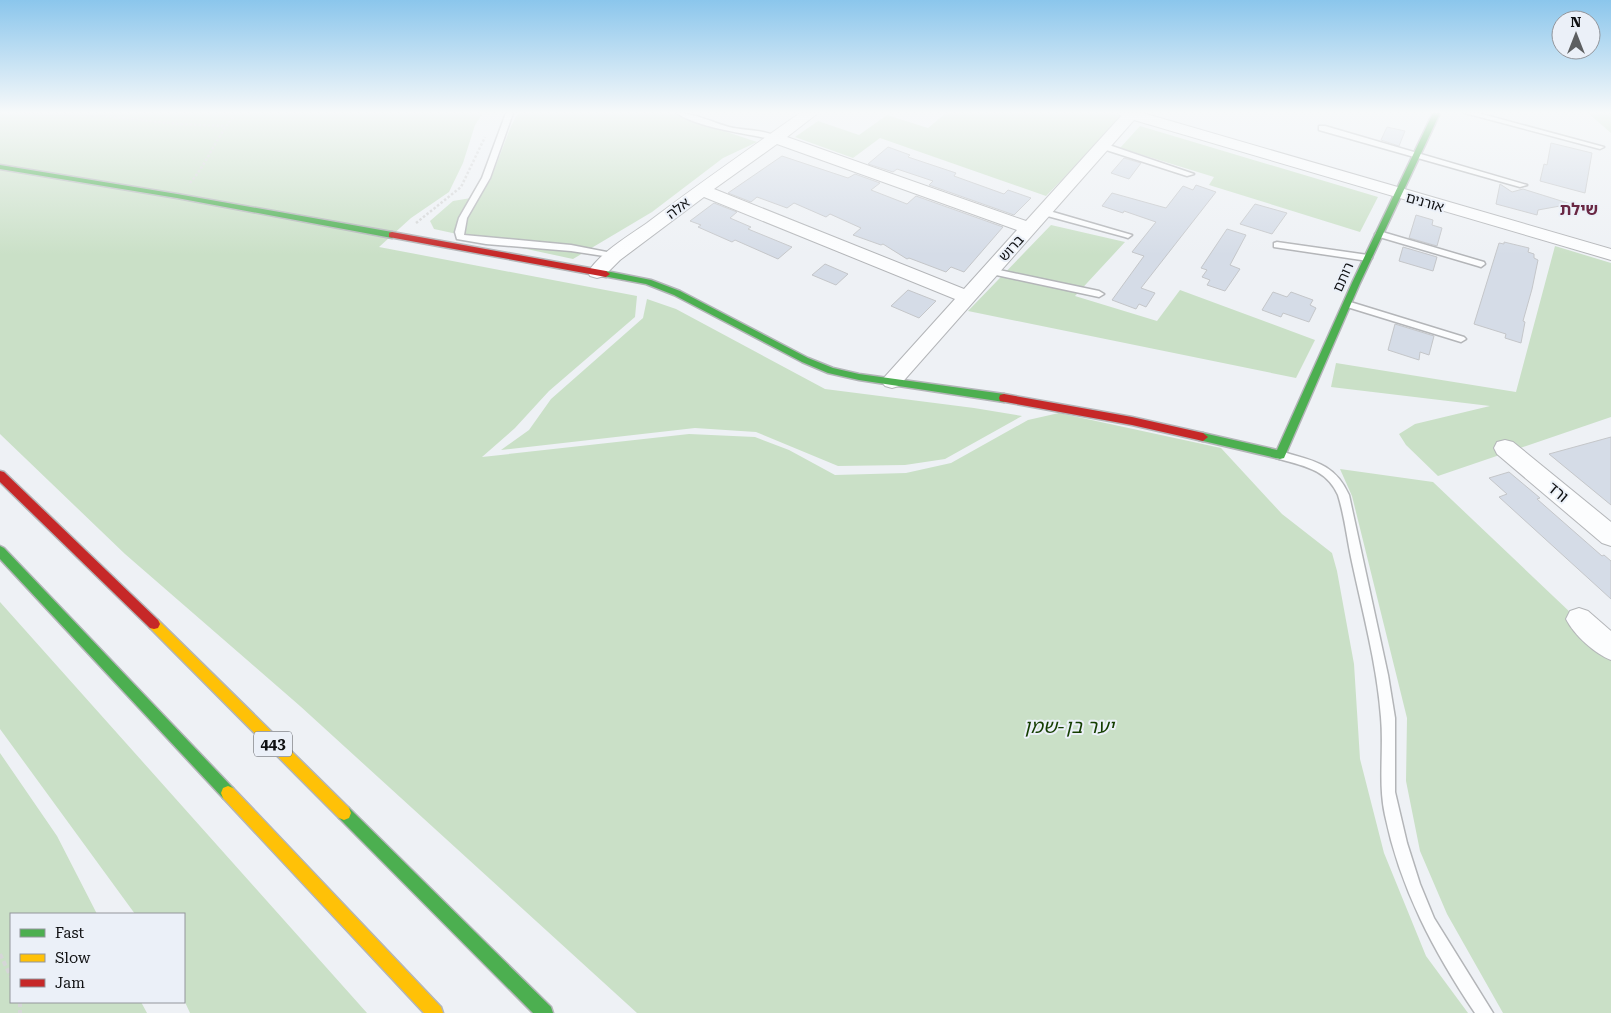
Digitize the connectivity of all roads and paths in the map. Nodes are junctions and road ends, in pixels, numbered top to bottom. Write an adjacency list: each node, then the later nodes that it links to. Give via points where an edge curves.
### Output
1 (206, 160): 16 (path, via 198,175)
2 (474, 160): 21 (path, via 461,187)
3 (492, 160): 24 (lane, via 460,228 460,237 571,248)
4 (744, 160): 14 (street, אלה)
5 (838, 160): 18 (street)
6 (1090, 160): 17 (street, ברוש)
7 (1147, 160): 12 (lane)
8 (1284, 160): 15 (street, אורנים)
9 (1413, 160): 15 (main road, רותם)
10 (1435, 160): 13 (lane)
11 (0, 167): 16 (main road)
12 (1190, 174)
13 (1523, 185)
14 (702, 190): 24 (street, אלה); 30 (street)
15 (1397, 194): 19 (main road, רותם); 23 (street, אורנים)
16 (177, 196): 21 (main road)
17 (1043, 212): 18 (street, ברוש); 20 (lane)
18 (1029, 228): 27 (street, ברוש)
19 (1379, 234): 25 (main road, רותם); 26 (lane)
20 (1128, 235)
21 (398, 237): 28 (main road)
22 (1277, 245): 25 (lane)
23 (1611, 255)
24 (614, 256): 28 (street, אלה)
25 (1368, 258): 31 (main road, רותם)
26 (1481, 264)
27 (990, 271): 29 (lane); 30 (street, ברוש)
28 (597, 272): 33 (main road, via 660,286 831,371)
29 (1098, 294)
30 (967, 297): 33 (street, ברוש)
31 (1347, 304): 32 (lane); 35 (main road, רותם)
32 (1461, 339)
33 (892, 381): 35 (main road, via 1132,420)
34 (1505, 448): 37 (street, ורד)
35 (1280, 455): 45 (lane, via 1311,464 1334,477 1343,494 1382,673 1388,720 1391,813 1404,864 1428,922)
36 (0, 475): 44 (main road, 443, via 108,578)
37 (1611, 536)
38 (0, 551): 43 (main road)
39 (1579, 619): 40 (street)
40 (1609, 645)
41 (0, 954): 42 (path)
42 (10, 975)
43 (435, 1013)
44 (545, 1013)
45 (1485, 1013)

